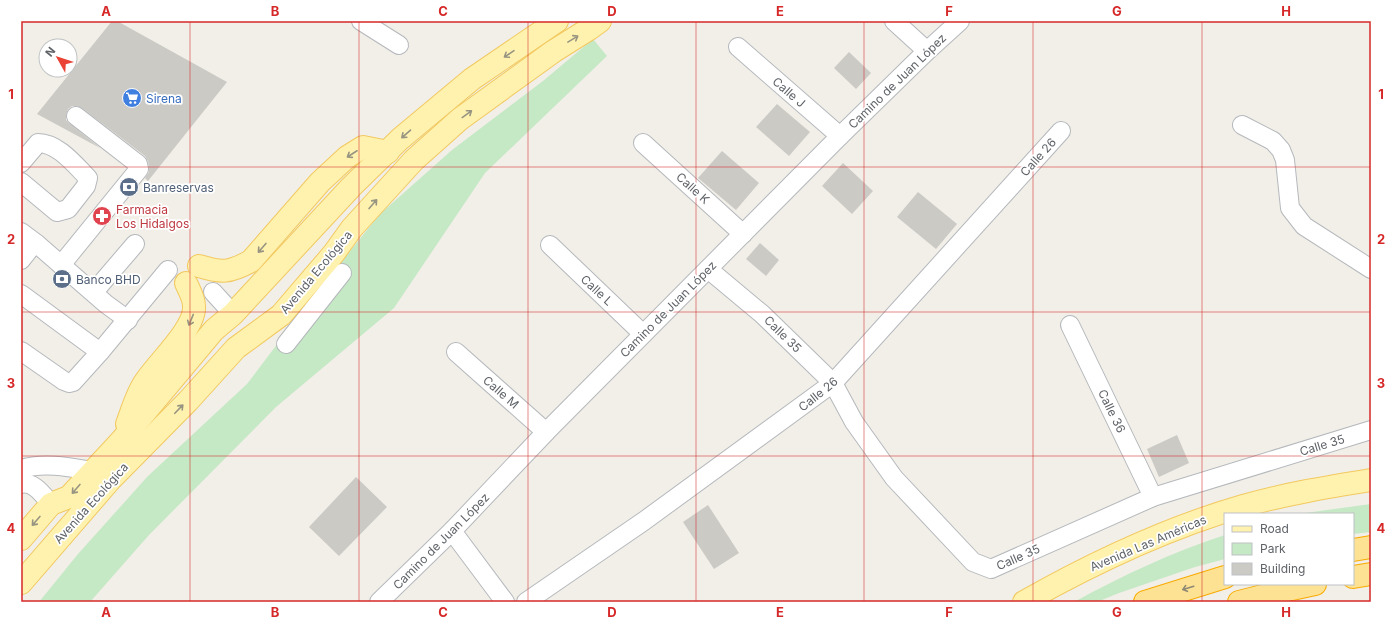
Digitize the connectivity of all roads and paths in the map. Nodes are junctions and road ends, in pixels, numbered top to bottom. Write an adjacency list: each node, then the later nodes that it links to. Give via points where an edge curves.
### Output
1 (361, 21): 6 (street)
2 (556, 21): 14 (main road, Avenida Ecológica, one-way to 14, via 472,79 417,124)
3 (600, 21): 17 (main road, Avenida Ecológica, one-way to 3, via 414,160 460,119)
4 (894, 21): 8 (street)
5 (960, 21): 8 (street, Camino de Juan López)
6 (399, 45)
7 (738, 47): 12 (street, Calle J)
8 (927, 51): 12 (street, Camino de Juan López)
9 (76, 116): 24 (street, via 138,164 139,169)
10 (1242, 125): 27 (street, via 1273,141 1281,150 1285,160 1290,208 1304,226)
11 (1062, 131): 44 (street, Calle 26)
12 (840, 136): 19 (street, Camino de Juan López)
13 (643, 143): 19 (street, Calle K)
14 (388, 152): 25 (main road, one-way to 25, via 363,147 347,157 320,182 251,262 229,271); 34 (main road, Avenida Ecológica, via 351,187)
15 (21, 163): 16 (street, via 38,143 46,143 56,148 88,178 86,186 68,209 57,212)
16 (21, 182)
17 (352, 228): 34 (main road, via 330,228 315,238 262,297 253,304 242,306); 35 (main road, Avenida Ecológica, via 334,254)
18 (21, 232): 20 (street)
19 (743, 234): 26 (street, Camino de Juan López)
20 (37, 244): 23 (street, via 32,246); 24 (street)
21 (135, 244): 31 (street)
22 (550, 245): 39 (street, Calle L)
23 (21, 260)
24 (61, 265): 31 (street)
25 (199, 266)
26 (708, 269): 39 (street, Camino de Juan López); 44 (street, Calle 35, via 762,314)
27 (1371, 269)
28 (168, 270): 36 (street)
29 (342, 273): 38 (street)
30 (186, 283): 48 (main road, one-way to 48, via 194,305 192,321 144,383)
31 (94, 292): 36 (street)
32 (213, 292): 34 (street)
33 (21, 294): 42 (street)
34 (233, 314): 47 (main road, via 233,323 228,332 152,420); 48 (main road, Avenida Ecológica, via 214,330)
35 (281, 315): 38 (street); 47 (main road, Avenida Ecológica, one-way to 35, via 236,348)
36 (128, 320): 42 (street)
37 (1070, 325): 53 (street, Calle 36)
38 (299, 328): 40 (street)
39 (643, 334): 46 (street, Camino de Juan López)
40 (286, 344)
41 (21, 350): 42 (street, via 69,383 73,382)
42 (100, 352)
43 (456, 352): 46 (street, Calle M)
44 (833, 383): 53 (street, Calle 35, via 854,422 894,478 973,562 991,568); 66 (street, Calle 26, via 644,521)
45 (1371, 430): 53 (street, Calle 35)
46 (546, 432): 55 (street, Camino de Juan López)
47 (149, 440): 62 (main road, Avenida Ecológica, via 111,479)
48 (121, 441): 50 (main road, Avenida Ecológica)
49 (21, 469): 50 (street, via 64,466)
50 (92, 471): 54 (main road, Avenida Ecológica, one-way to 54, via 69,497)
51 (1371, 480): 67 (main road, Avenida Las Américas, via 1284,495 1198,520 1096,563)
52 (21, 484): 54 (street, via 29,484)
53 (1153, 497)
54 (51, 504): 56 (main road, Avenida Ecológica, one-way to 56)
55 (452, 531): 64 (street, Camino de Juan López); 65 (street)
56 (21, 539)
57 (1371, 547): 58 (highway)
58 (1354, 550)
59 (1371, 574): 61 (highway)
60 (1224, 577): 68 (highway, one-way to 68)
61 (1354, 577)
62 (21, 583)
63 (1310, 585): 69 (highway)
64 (379, 602)
65 (505, 602)
66 (526, 602)
67 (1024, 602)
68 (1145, 602)
69 (1239, 602)

